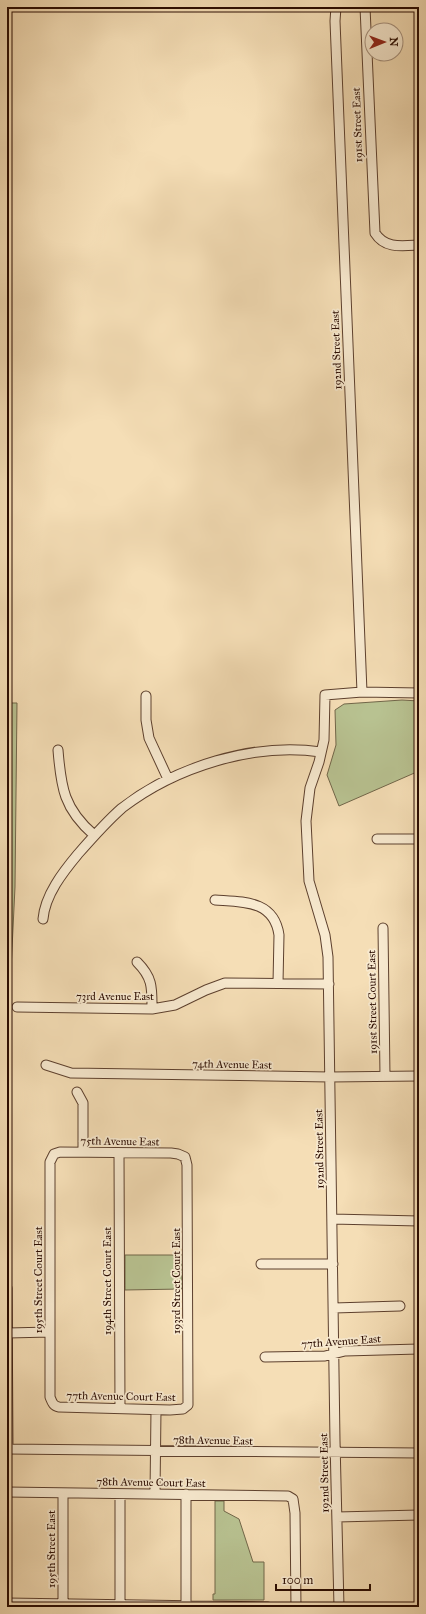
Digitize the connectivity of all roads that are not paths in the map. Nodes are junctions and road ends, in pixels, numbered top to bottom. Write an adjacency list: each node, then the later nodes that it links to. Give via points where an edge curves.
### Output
1 (336, 7): 4 (street, 192nd Street East, via 335,37)
2 (365, 7): 3 (street, 191st Street East, via 375,233 379,240 390,246)
3 (419, 245)
4 (362, 692): 5 (street); 8 (street, 192nd Street East, via 325,695 324,740)
5 (419, 693)
6 (146, 696): 9 (street, via 149,738)
7 (58, 750): 10 (street, via 60,779 64,793 73,812)
8 (321, 752): 9 (street, via 276,750 237,755 204,764); 18 (street, 192nd Street East, via 310,788 306,821 307,868 325,934)
9 (168, 779): 10 (street, via 122,809)
10 (94, 835): 14 (street, via 55,887 44,908)
11 (377, 839): 12 (street)
12 (419, 839)
13 (215, 900): 17 (street, via 259,906 272,916 279,935)
14 (43, 920)
15 (383, 928): 22 (street, 191st Street Court East)
16 (137, 962): 20 (street, via 145,971 152,987)
17 (278, 983): 18 (street, 73rd Avenue East); 20 (street, 73rd Avenue East, via 225,983 175,1005)
18 (329, 984): 24 (street, 192nd Street East)
19 (17, 1007): 20 (street, 73rd Avenue East)
20 (152, 1009)
21 (46, 1065): 24 (street, 74th Avenue East, via 71,1073)
22 (385, 1076): 23 (street, 74th Avenue East); 24 (street, 74th Avenue East)
23 (419, 1076)
24 (330, 1077): 30 (street, 192nd Street East)
25 (77, 1092): 26 (street, via 83,1103)
26 (83, 1152): 27 (street, 75th Avenue East); 28 (street, 75th Avenue East)
27 (118, 1153): 29 (street, 75th Avenue East, via 171,1153); 44 (street, 194th Street Court East)
28 (54, 1154): 37 (street, 195th Street Court East, via 50,1162)
29 (185, 1157): 43 (street, 193rd Street Court East)
30 (332, 1219): 31 (street); 33 (street, 192nd Street East)
31 (419, 1221)
32 (261, 1264): 33 (street)
33 (333, 1264): 36 (street, 192nd Street East)
34 (7, 1288): 38 (street)
35 (400, 1306): 36 (street)
36 (334, 1308): 40 (street, 192nd Street East)
37 (50, 1332): 38 (street); 42 (street, 195th Street Court East, via 50,1397)
38 (8, 1333): 46 (street)
39 (419, 1349): 40 (street, 77th Avenue East, via 345,1351)
40 (334, 1354): 41 (street, 77th Avenue East); 49 (street, 192nd Street East)
41 (265, 1357)
42 (54, 1405): 44 (street, 77th Avenue Court East)
43 (188, 1405): 45 (street, 77th Avenue Court East, via 179,1409)
44 (120, 1408): 45 (street, 77th Avenue Court East)
45 (156, 1410): 47 (street)
46 (7, 1449): 47 (street, 78th Avenue East)
47 (155, 1451): 49 (street, 78th Avenue East); 52 (street)
48 (419, 1453): 49 (street, 78th Avenue East)
49 (336, 1454): 56 (street, 192nd Street East)
50 (7, 1492): 51 (street, 78th Avenue Court East)
51 (63, 1493): 53 (street, 78th Avenue Court East); 58 (street, 195th Street East)
52 (155, 1493): 53 (street, 78th Avenue Court East); 54 (street, 78th Avenue Court East)
53 (120, 1494): 59 (street)
54 (186, 1494): 60 (street); 62 (street, 78th Avenue Court East, via 280,1495 294,1499)
55 (419, 1515): 56 (street)
56 (337, 1517): 63 (street, 192nd Street East)
57 (7, 1603): 58 (street)
58 (63, 1604): 59 (street)
59 (120, 1605): 60 (street)
60 (186, 1606): 61 (street)
61 (268, 1607)
62 (296, 1607)
63 (339, 1607)

